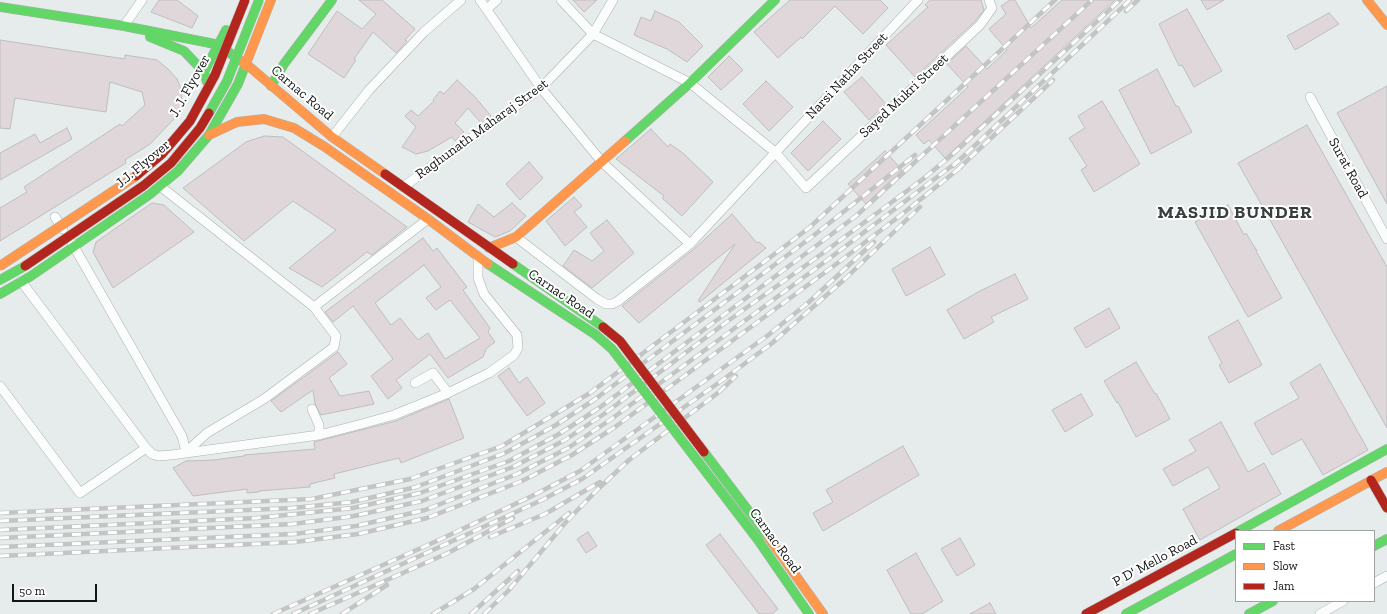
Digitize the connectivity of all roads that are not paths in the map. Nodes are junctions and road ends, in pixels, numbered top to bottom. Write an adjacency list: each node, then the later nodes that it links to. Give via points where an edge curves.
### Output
1 (12, 0): 17 (street)
2 (142, 0): 20 (street)
3 (240, 0): 22 (main road)
4 (245, 0): 43 (main road, J. J. Flyover, bridge, via 215,75 190,121 162,154 135,176)
5 (259, 0): 44 (main road, J.J. Flyover, bridge, via 227,81 200,128 171,163 143,186 25,266)
6 (271, 0): 23 (main road)
7 (332, 0): 26 (main road)
8 (461, 0): 30 (street, via 424,32 369,90)
9 (480, 0): 18 (street)
10 (497, 0): 18 (street)
11 (561, 0): 21 (street)
12 (613, 0): 21 (street, Raghunath Maharaj Street)
13 (775, 0): 25 (main road)
14 (918, 0): 31 (street, Narsi Natha Street)
15 (989, 0): 31 (street, Sayed Mukri Street, via 992,8 980,25 806,188)
16 (1367, 0): 19 (main road)
17 (3, 8): 20 (main road)
18 (487, 9): 27 (street)
19 (1387, 25)
20 (124, 26): 22 (main road); 24 (main road, via 184,51)
21 (594, 34): 25 (street); 27 (street, Raghunath Maharaj Street)
22 (220, 45): 23 (main road, Carnac Road, via 230,55); 24 (main road)
23 (245, 63): 26 (main road, Carnac Road); 29 (main road, via 238,84)
24 (204, 72): 29 (main road, via 214,106)
25 (690, 83): 31 (street); 32 (main road)
26 (271, 86): 30 (main road, Carnac Road)
27 (541, 88): 32 (street); 34 (street, Raghunath Maharaj Street)
28 (1310, 97): 38 (street, Surat Road)
29 (209, 135): 33 (main road, via 178,171); 36 (main road, Carnac Road, via 237,122 264,119 294,128)
30 (332, 137): 34 (main road, Carnac Road)
31 (776, 152): 39 (street, Narsi Natha Street)
32 (602, 162): 37 (main road); 39 (street)
33 (160, 186): 40 (main road); 47 (street)
34 (403, 186): 41 (main road, Carnac Road)
35 (55, 217): 40 (street)
36 (428, 219): 42 (main road, Carnac Road); 47 (street)
37 (516, 237): 39 (street, Narsi Natha Street, via 606,304 618,301); 41 (main road)
38 (1387, 238)
39 (690, 244)
40 (74, 246): 45 (main road); 55 (street, via 182,436)
41 (489, 248): 70 (main road, Carnac Road, bridge, via 604,327 620,342 766,534)
42 (478, 258): 50 (street, via 478,278 484,294 517,335 518,348 514,355 489,373); 69 (main road, Carnac Road, bridge, via 596,335 612,349 758,540)
43 (0, 266)
44 (0, 280)
45 (21, 282): 46 (main road); 53 (street)
46 (0, 294)
47 (314, 307): 55 (street, via 336,336 334,347 264,398 207,433)
48 (415, 384): 50 (street, via 433,373)
49 (0, 386): 53 (street, via 80,493)
50 (448, 393): 52 (street, via 394,415)
51 (312, 409): 52 (street, via 319,425)
52 (319, 434): 55 (street)
53 (146, 448): 55 (street, via 158,456)
54 (1387, 449): 59 (main road)
55 (186, 452)
56 (1387, 472): 57 (main road)
57 (1371, 480): 58 (main road); 60 (main road)
58 (1387, 508)
59 (1241, 530)
60 (1280, 530)
61 (1235, 534): 71 (main road, P D' Mello Road)
62 (1387, 539): 63 (main road)
63 (1375, 545)
64 (1235, 555): 72 (main road)
65 (1387, 576): 66 (street)
66 (1375, 582)
67 (1271, 602): 73 (main road)
68 (1341, 602): 74 (street)
69 (809, 614)
70 (823, 614)
71 (1086, 614)
72 (1126, 614)
73 (1249, 614)
74 (1320, 614)

